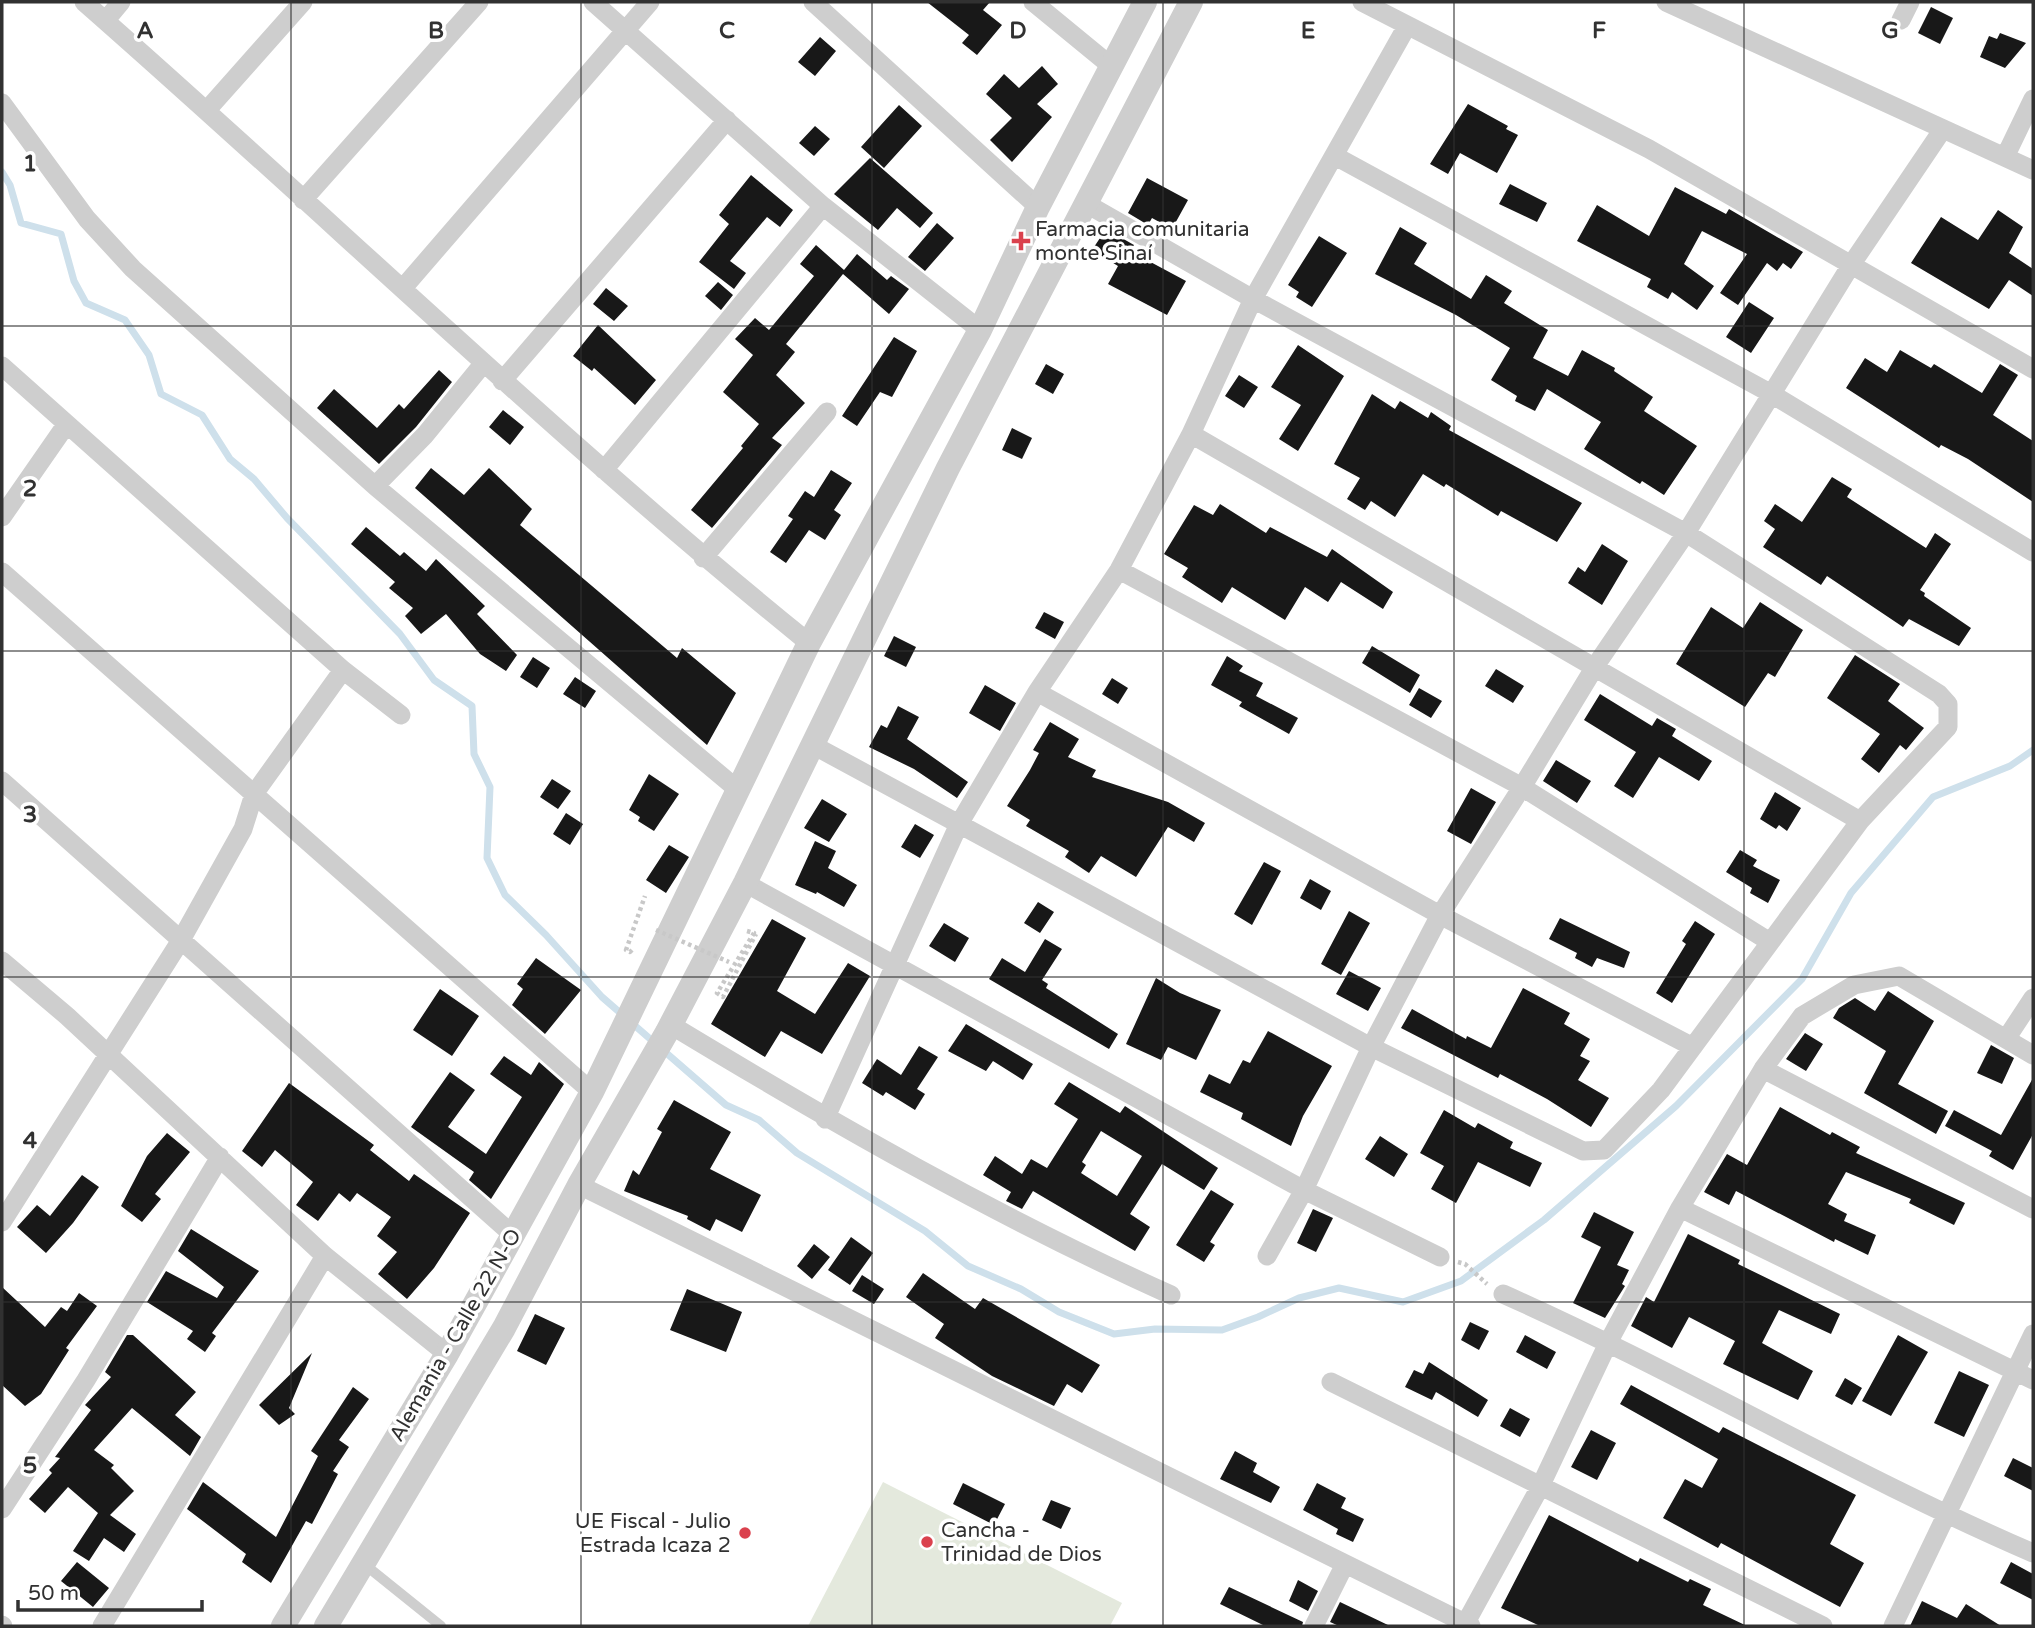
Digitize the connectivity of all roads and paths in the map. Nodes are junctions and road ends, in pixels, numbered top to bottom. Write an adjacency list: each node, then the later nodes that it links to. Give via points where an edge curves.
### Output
1 (84, 2): 14 (street)
2 (121, 2): 14 (street)
3 (303, 2): 21 (street)
4 (478, 2): 27 (street)
5 (593, 2): 17 (street)
6 (650, 2): 17 (street)
7 (813, 2): 30 (street)
8 (1033, 2): 18 (street)
9 (1145, 2): 18 (street, Alemania - Calle 22 N-O)
10 (1191, 2): 28 (street, Alemania - Calle 22 N-O)
11 (1362, 2): 16 (street)
12 (1666, 2): 23 (street)
13 (1910, 2): 15 (street)
14 (106, 20): 21 (street)
15 (1900, 20)
16 (1407, 26): 24 (street); 31 (street, via 1649,149)
17 (626, 30): 22 (street); 32 (street)
18 (1111, 66): 30 (street, Alemania - Calle 22 N-O)
19 (2033, 99): 25 (street)
20 (2, 103): 44 (street, via 87,219 133,269)
21 (207, 110): 27 (street)
22 (727, 120): 29 (street); 38 (street)
23 (1943, 129): 25 (street); 31 (street)
24 (1335, 156): 33 (street); 39 (street)
25 (2005, 157): 26 (street)
26 (2033, 170)
27 (303, 200): 32 (street)
28 (1084, 203): 33 (street); 56 (street, Alemania - Calle 22 N-O)
29 (823, 206): 34 (street); 43 (street)
30 (1038, 206): 34 (street, Alemania - Calle 22 N-O)
31 (1851, 265): 37 (street); 39 (street)
32 (403, 288): 35 (street)
33 (1253, 299): 42 (street); 46 (street)
34 (980, 330): 51 (street, Alemania - Calle 22 N-O)
35 (483, 364): 38 (street); 44 (street, via 425,435)
36 (2, 366): 41 (street)
37 (2033, 369)
38 (502, 381): 43 (street)
39 (1770, 393): 46 (street); 47 (street)
40 (827, 412): 48 (street)
41 (66, 425): 45 (street); 53 (street)
42 (1191, 433): 49 (street); 52 (street)
43 (604, 470): 48 (street)
44 (375, 486): 59 (street)
45 (2, 517)
46 (1686, 533): 52 (street); 61 (street, via 1948,704 1948,727)
47 (2033, 552)
48 (703, 558): 51 (street)
49 (1119, 570): 54 (street); 58 (street)
50 (2, 572): 60 (street)
51 (808, 643): 59 (street, Alemania - Calle 22 N-O)
52 (1596, 665): 58 (street); 61 (street)
53 (343, 670): 55 (street); 60 (street)
54 (1037, 692): 62 (street); 64 (street)
55 (401, 715)
56 (811, 744): 62 (street); 63 (street, Alemania - Calle 22 N-O)
57 (2, 782): 67 (street)
58 (1522, 787): 64 (street); 68 (street)
59 (737, 789): 79 (street, Alemania - Calle 22 N-O)
60 (254, 794): 67 (street, via 243,830); 79 (street)
61 (1860, 821): 68 (street)
62 (959, 824): 70 (street); 74 (street)
63 (745, 883): 70 (street); 72 (street, Alemania - Calle 22 N-O)
64 (1440, 915): 74 (street); 75 (street)
65 (656, 930): 66 (path, bridge, via 729,962 748,930 754,933 717,993 723,997)
66 (756, 934)
67 (181, 940): 76 (street); 87 (street)
68 (1770, 942): 75 (street)
69 (2, 961): 76 (street)
70 (896, 964): 80 (street); 83 (street)
71 (2033, 998): 73 (street)
72 (669, 1029): 80 (street); 82 (street, Alemania - Calle 22 N-O)
73 (2006, 1039): 77 (street); 78 (street, via 1899,976 1854,985 1802,1016)
74 (1371, 1047): 75 (street, via 1591,1152 1604,1150 1661,1090); 83 (street)
75 (1693, 1047)
76 (107, 1054): 81 (street); 86 (street)
77 (2033, 1055)
78 (1763, 1069): 84 (street); 85 (street)
79 (592, 1092): 87 (street, Alemania - Calle 22 N-O)
80 (825, 1119): 93 (street, via 1063,1246)
81 (220, 1157): 88 (street); 101 (street)
82 (579, 1185): 104 (street, Alemania - Calle 22 N-O, via 503,1328); 105 (street)
83 (1304, 1190): 89 (street); 90 (street)
84 (1680, 1208): 95 (street); 97 (street)
85 (2033, 1209)
86 (2, 1222)
87 (513, 1235): 96 (street, Alemania - Calle 22 N-O)
88 (325, 1256): 96 (street); 107 (street)
89 (1267, 1256)
90 (1440, 1257)
91 (1465, 1265): 92 (path)
92 (1496, 1290): 95 (street)
93 (1171, 1295)
94 (2033, 1334): 97 (street)
95 (1609, 1341): 100 (street); 102 (street)
96 (447, 1354): 108 (street, Alemania - Calle 22 N-O)
97 (2014, 1370): 98 (street); 102 (street)
98 (2033, 1380)
99 (1331, 1382): 100 (street)
100 (1541, 1487): 106 (street); 112 (street)
101 (2, 1509)
102 (1945, 1515): 103 (street); 113 (street)
103 (2033, 1553)
104 (364, 1564): 109 (street, Alemania - Calle 22 N-O); 110 (lane)
105 (1345, 1564): 106 (street); 111 (street)
106 (1467, 1625)
107 (102, 1626)
108 (283, 1626)
109 (326, 1626)
110 (441, 1626)
111 (1314, 1626)
112 (1823, 1626)
113 (1893, 1626)

